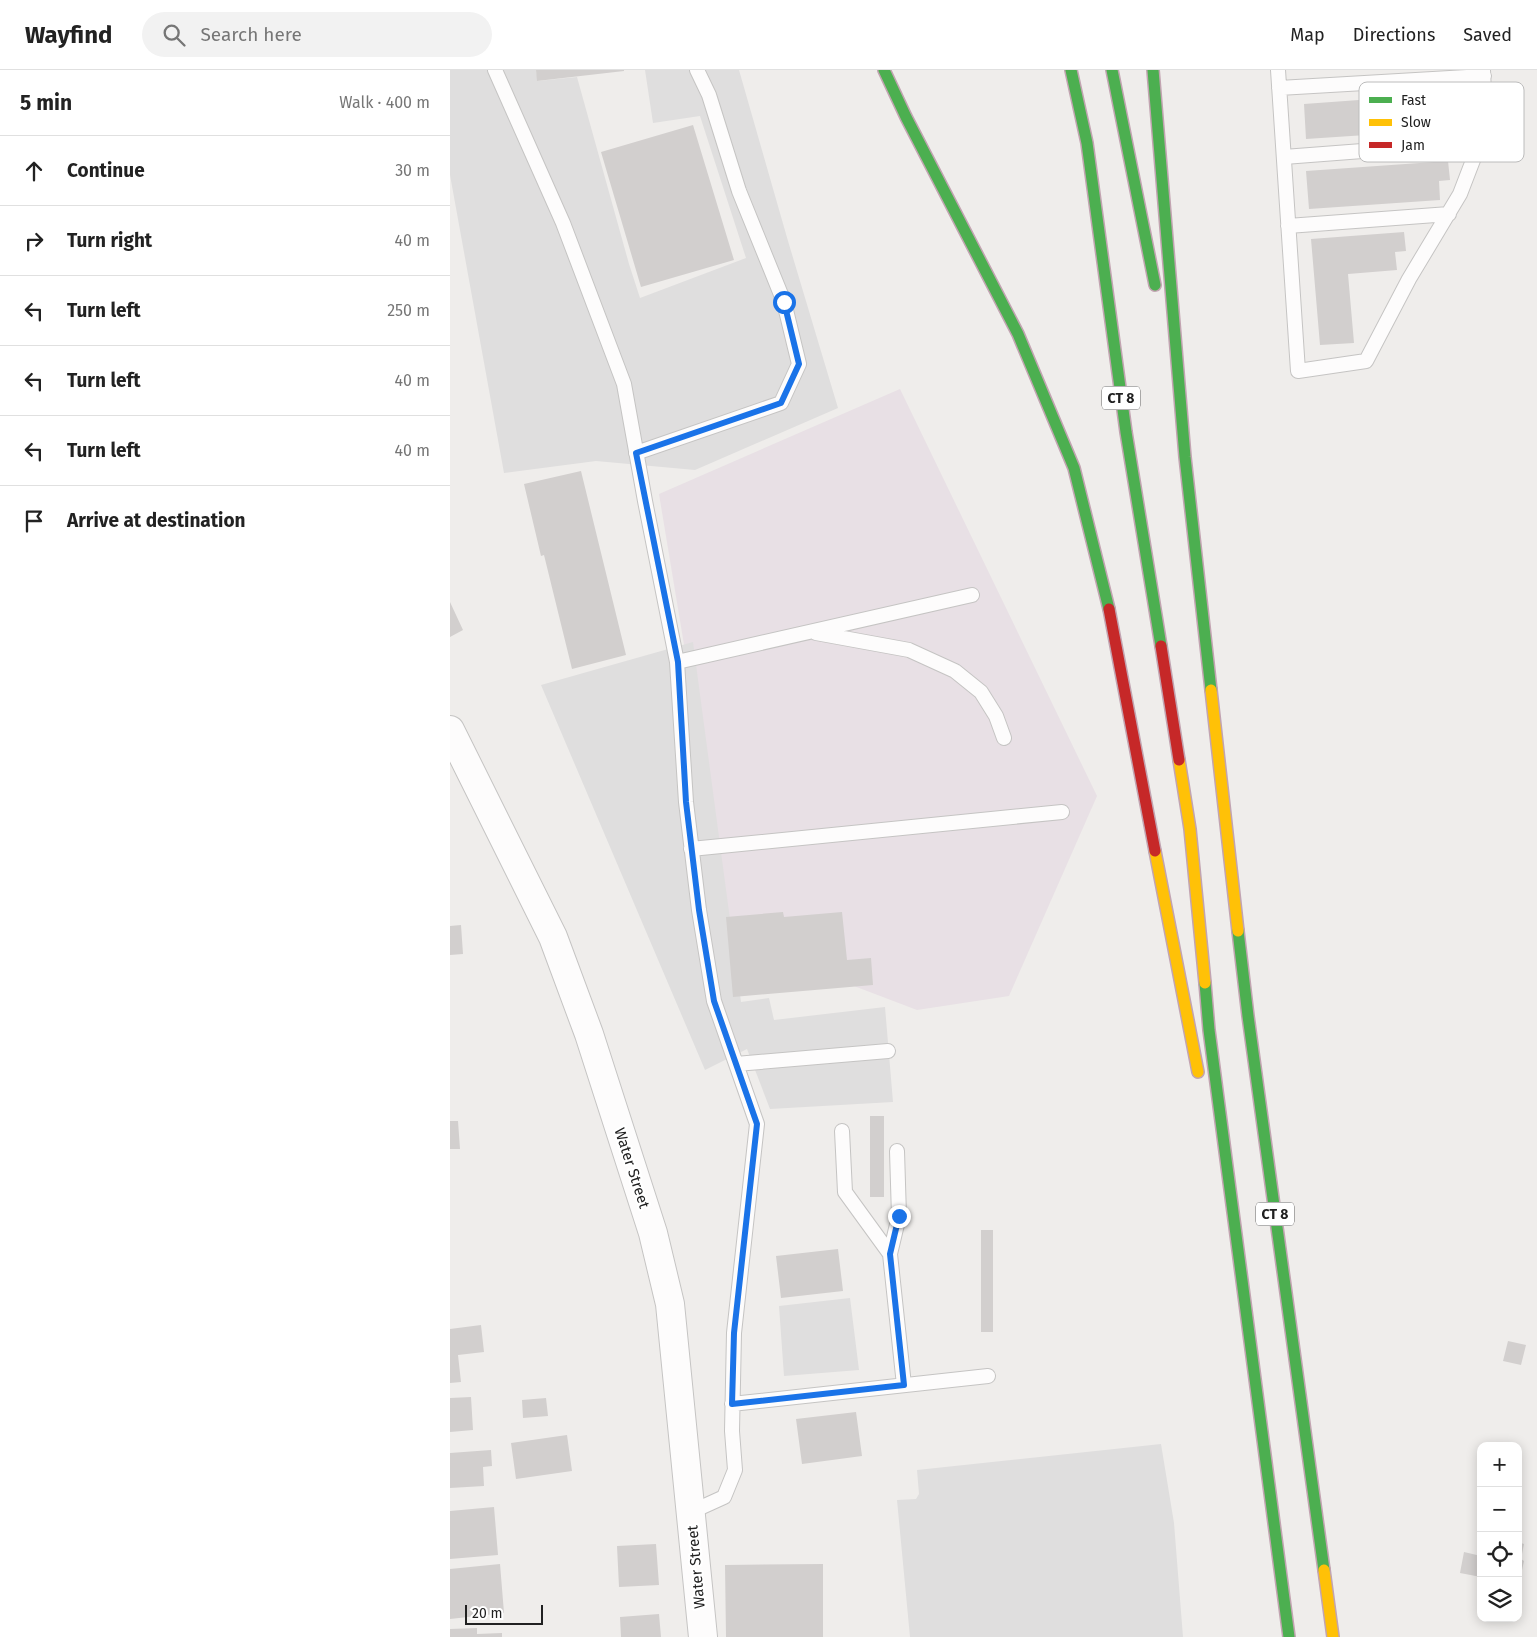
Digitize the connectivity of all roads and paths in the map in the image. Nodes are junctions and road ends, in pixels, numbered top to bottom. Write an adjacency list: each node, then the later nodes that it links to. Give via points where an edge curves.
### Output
1 (495, 70): 19 (lane, via 563,223 624,384)
2 (697, 70): 19 (lane, via 709,95 739,191 784,302 799,364 781,403)
3 (884, 70): 30 (highway, via 1018,334 1074,468 1107,599)
4 (1071, 70): 36 (highway, CT 8, via 1087,143 1126,432 1190,829 1209,1030)
5 (1112, 70): 17 (highway)
6 (1153, 70): 20 (highway)
7 (1278, 70): 11 (lane)
8 (1484, 73): 10 (lane)
9 (1359, 82): 11 (lane)
10 (1361, 82)
11 (1279, 88): 13 (lane)
12 (1359, 151): 13 (lane)
13 (1284, 157): 16 (lane)
14 (1472, 162): 15 (lane)
15 (1449, 214): 16 (lane); 16 (lane, via 1409,279 1366,361 1298,371)
16 (1288, 226)
17 (1157, 296)
18 (1163, 334): 20 (highway, CT 8)
19 (636, 453): 23 (lane)
20 (1185, 457): 35 (highway, CT 8, via 1248,1016)
21 (972, 595): 22 (lane)
22 (810, 632): 23 (lane); 25 (lane, via 909,650 955,671 982,692)
23 (678, 662): 27 (lane)
24 (450, 730): 40 (street, Water Street, via 553,937 589,1034 653,1233 670,1304)
25 (1004, 738)
26 (1062, 812): 27 (lane)
27 (692, 849): 29 (lane, via 714,1001)
28 (888, 1051): 29 (lane)
29 (736, 1064): 39 (lane, via 757,1124 734,1333)
30 (1199, 1080)
31 (842, 1131): 34 (lane, via 845,1192)
32 (897, 1151): 34 (lane, via 899,1216)
33 (1216, 1168): 36 (highway)
34 (890, 1254): 38 (lane)
35 (1287, 1306): 41 (highway); 44 (highway, CT 8)
36 (1251, 1353): 43 (highway, CT 8)
37 (988, 1376): 38 (lane)
38 (904, 1385): 39 (lane)
39 (732, 1404): 40 (lane, via 735,1470 724,1498)
40 (691, 1512): 42 (street, Water Street)
41 (1333, 1549)
42 (704, 1637)
43 (1290, 1637)
44 (1333, 1637)

